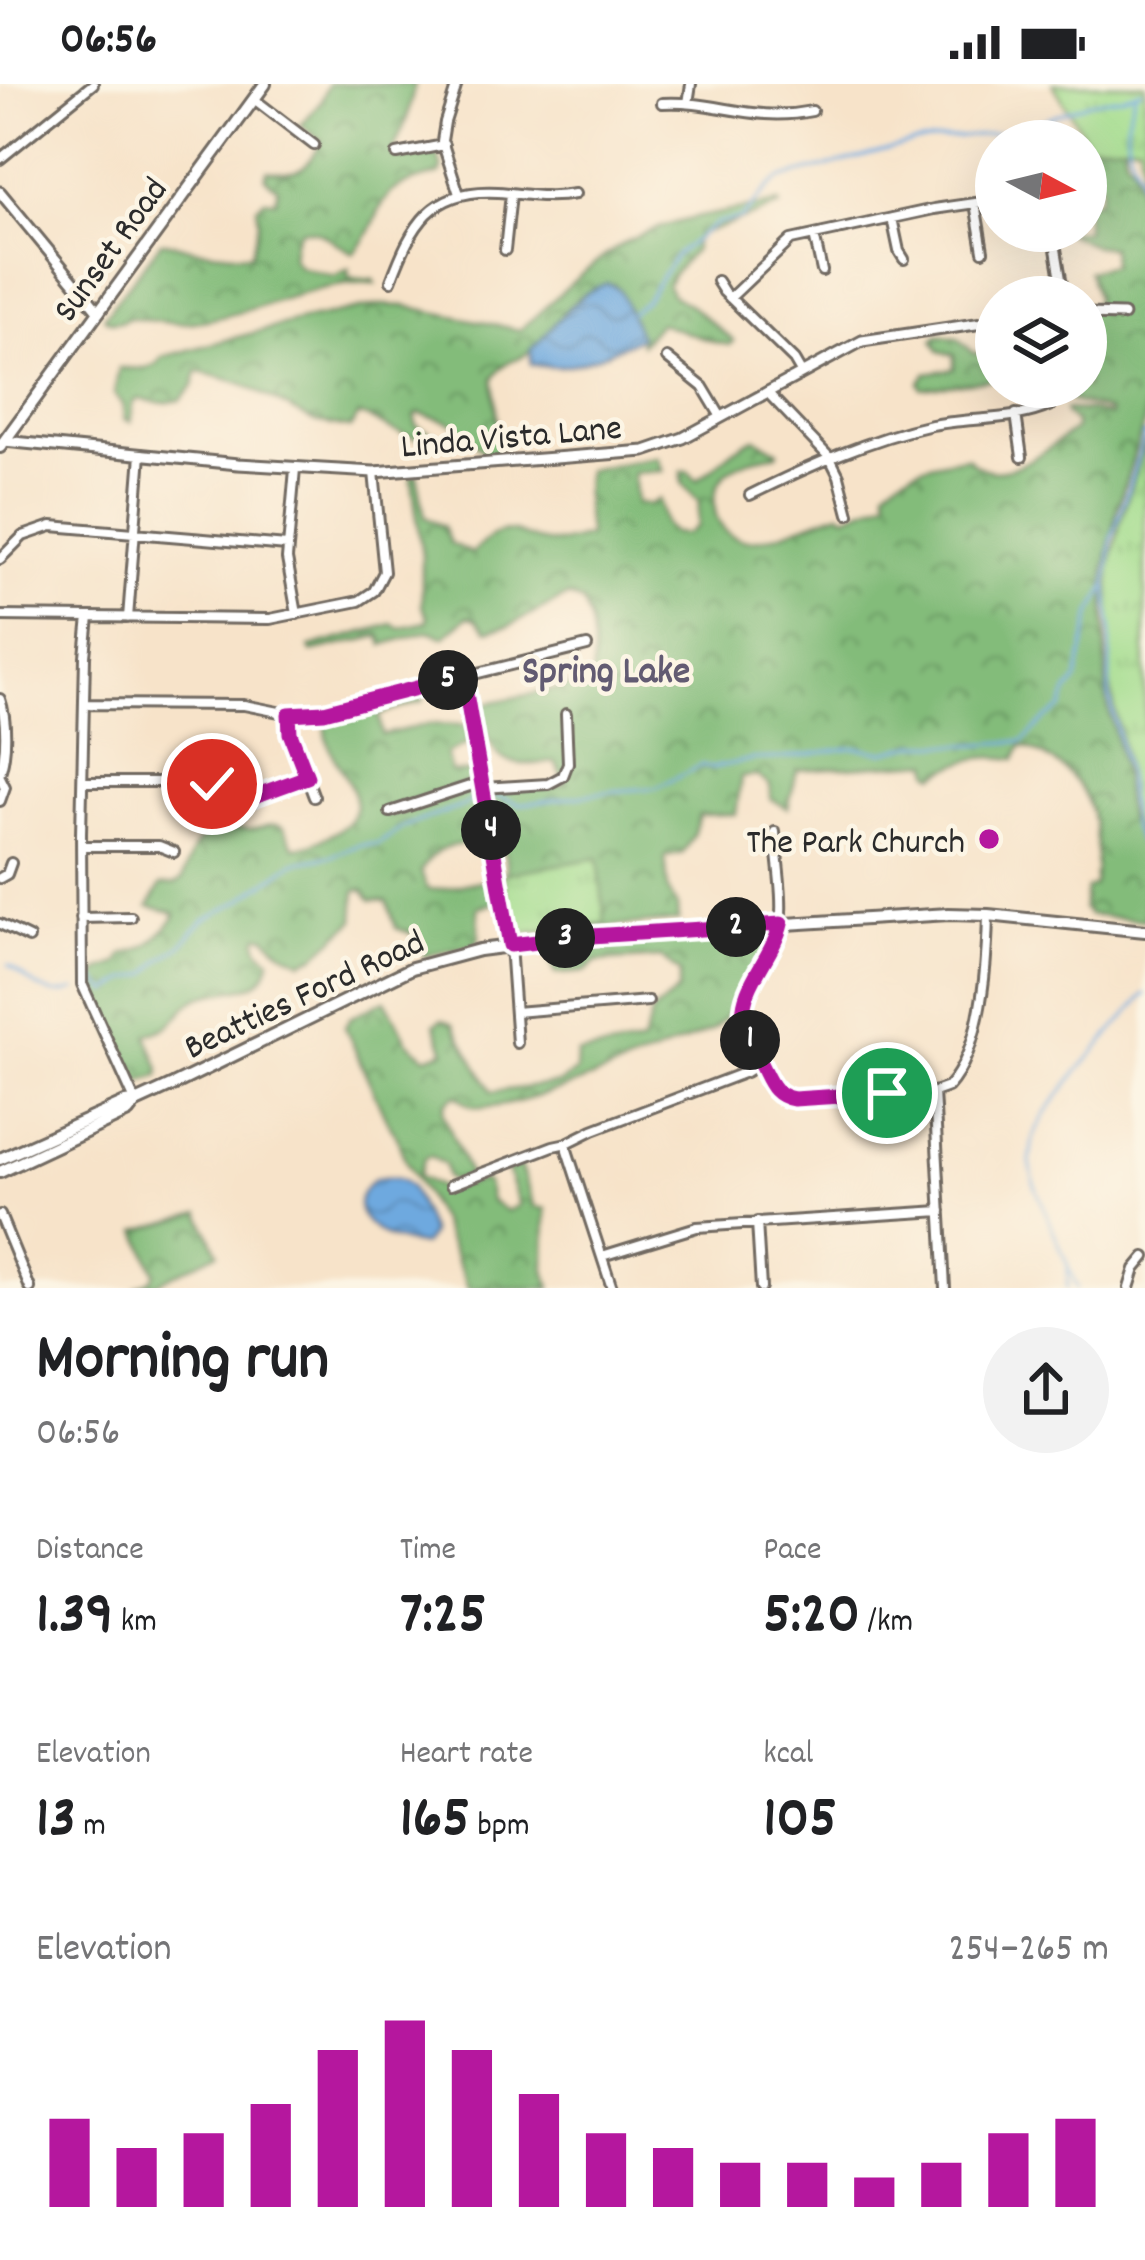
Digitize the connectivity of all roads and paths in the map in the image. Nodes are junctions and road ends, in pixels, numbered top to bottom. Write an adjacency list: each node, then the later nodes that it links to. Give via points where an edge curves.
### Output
1 (93, 84): 12 (street)
2 (266, 84): 5 (main road, Sunset Road)
3 (457, 84): 10 (street)
4 (692, 84): 7 (street)
5 (254, 100): 9 (street); 26 (main road, Sunset Road)
6 (662, 103): 7 (street)
7 (688, 103): 8 (street, via 766,116)
8 (812, 110)
9 (314, 145)
10 (444, 145): 11 (street); 14 (street)
11 (397, 154)
12 (0, 159)
13 (0, 192): 26 (street)
14 (459, 194): 15 (street); 23 (street, via 413,229)
15 (511, 194): 16 (street); 20 (street)
16 (574, 194)
17 (975, 203): 18 (street)
18 (892, 218): 19 (street); 21 (street)
19 (814, 236): 22 (street); 25 (street, via 782,246)
20 (505, 250)
21 (904, 259)
22 (822, 271)
23 (391, 280)
24 (717, 281): 25 (street)
25 (730, 298): 31 (street)
26 (98, 312): 36 (main road, Sunset Road)
27 (1107, 315): 28 (street)
28 (1123, 315)
29 (975, 325): 31 (street, Linda Vista Lane, via 870,338)
30 (667, 358): 35 (street, via 704,387)
31 (801, 372): 32 (street, Linda Vista Lane)
32 (766, 391): 35 (street, Linda Vista Lane); 39 (street)
33 (1039, 408): 34 (street)
34 (1016, 414): 38 (street); 39 (street, via 928,426)
35 (721, 417): 41 (street, Linda Vista Lane, via 645,451)
36 (2, 444): 37 (street, Linda Vista Lane)
37 (141, 454): 40 (street, Linda Vista Lane); 44 (street)
38 (1022, 457)
39 (830, 458): 42 (street); 43 (street)
40 (295, 469): 41 (street, Linda Vista Lane); 45 (street)
41 (374, 472): 47 (street, via 379,585 359,601)
42 (750, 496)
43 (849, 514)
44 (134, 532): 45 (street); 46 (street, via 52,526 22,536); 50 (street)
45 (287, 546): 47 (street)
46 (0, 559)
47 (297, 614): 50 (street)
48 (0, 616): 49 (street)
49 (89, 617): 50 (street); 54 (street)
50 (128, 618)
51 (587, 646): 52 (street)
52 (463, 676): 55 (street); 60 (street)
53 (0, 699): 57 (street)
54 (84, 704): 55 (street, via 244,705); 59 (street)
55 (289, 714): 58 (street)
56 (566, 714): 60 (street, via 563,776 548,784)
57 (0, 775): 62 (street)
58 (307, 777): 59 (street, via 249,798 205,782); 61 (street)
59 (83, 782): 65 (street)
60 (483, 785): 63 (street); 76 (street)
61 (314, 797)
62 (0, 801)
63 (390, 812)
64 (775, 832): 73 (street)
65 (81, 846): 66 (street); 71 (street)
66 (174, 852)
67 (11, 863): 68 (street)
68 (0, 878)
69 (988, 915): 73 (main road, Beatties Ford Road); 74 (main road, Beatties Ford Road); 81 (street, via 976,1023 956,1078)
70 (131, 917): 71 (street)
71 (81, 918): 82 (street, via 84,993)
72 (0, 924): 75 (street)
73 (781, 924): 76 (main road, Beatties Ford Road); 80 (street, via 744,1005)
74 (1145, 931)
75 (29, 938)
76 (510, 945): 78 (street); 82 (main road, Beatties Ford Road, via 412,968)
77 (648, 1000): 78 (street)
78 (515, 1012): 79 (street)
79 (518, 1042)
80 (760, 1064): 81 (street, via 787,1098); 83 (street)
81 (934, 1092): 87 (street)
82 (136, 1102): 84 (main road, Beatties Ford Road); 85 (main road, Beatties Ford Road)
83 (567, 1143): 86 (street); 90 (street)
84 (0, 1159)
85 (0, 1172)
86 (451, 1185)
87 (941, 1210): 89 (street); 95 (street)
88 (0, 1215): 92 (street)
89 (757, 1222): 90 (street, via 697,1227); 94 (street)
90 (602, 1256): 93 (street)
91 (1145, 1257): 96 (street)
92 (30, 1288)
93 (612, 1288)
94 (761, 1288)
95 (945, 1288)
96 (1129, 1288)

